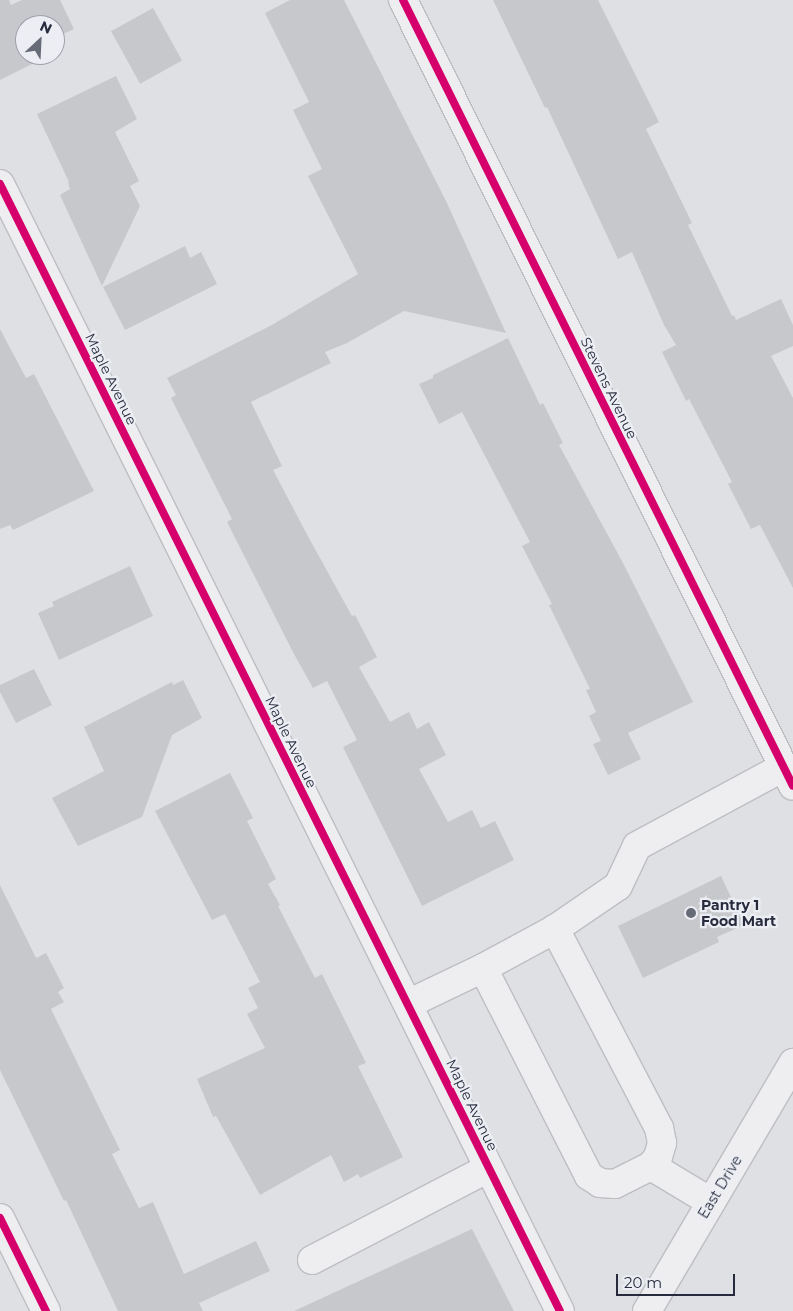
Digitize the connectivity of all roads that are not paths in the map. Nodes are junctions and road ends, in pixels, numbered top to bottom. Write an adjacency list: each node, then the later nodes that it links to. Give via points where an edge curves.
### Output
1 (403, 0): 3 (street, Stevens Avenue)
2 (0, 184): 6 (street, Maple Avenue)
3 (788, 777): 4 (street, via 637,846 618,886)
4 (555, 929): 5 (street); 8 (street, via 660,1128 662,1143)
5 (483, 968): 6 (street); 8 (street, via 589,1176 600,1183 615,1184)
6 (408, 1004): 9 (street, Maple Avenue)
7 (793, 1064): 10 (street, East Drive)
8 (651, 1166): 10 (street)
9 (489, 1168): 12 (street); 14 (street, Maple Avenue)
10 (711, 1202): 15 (street, East Drive)
11 (0, 1218): 13 (street)
12 (312, 1260)
13 (46, 1311)
14 (560, 1311)
15 (647, 1311)

